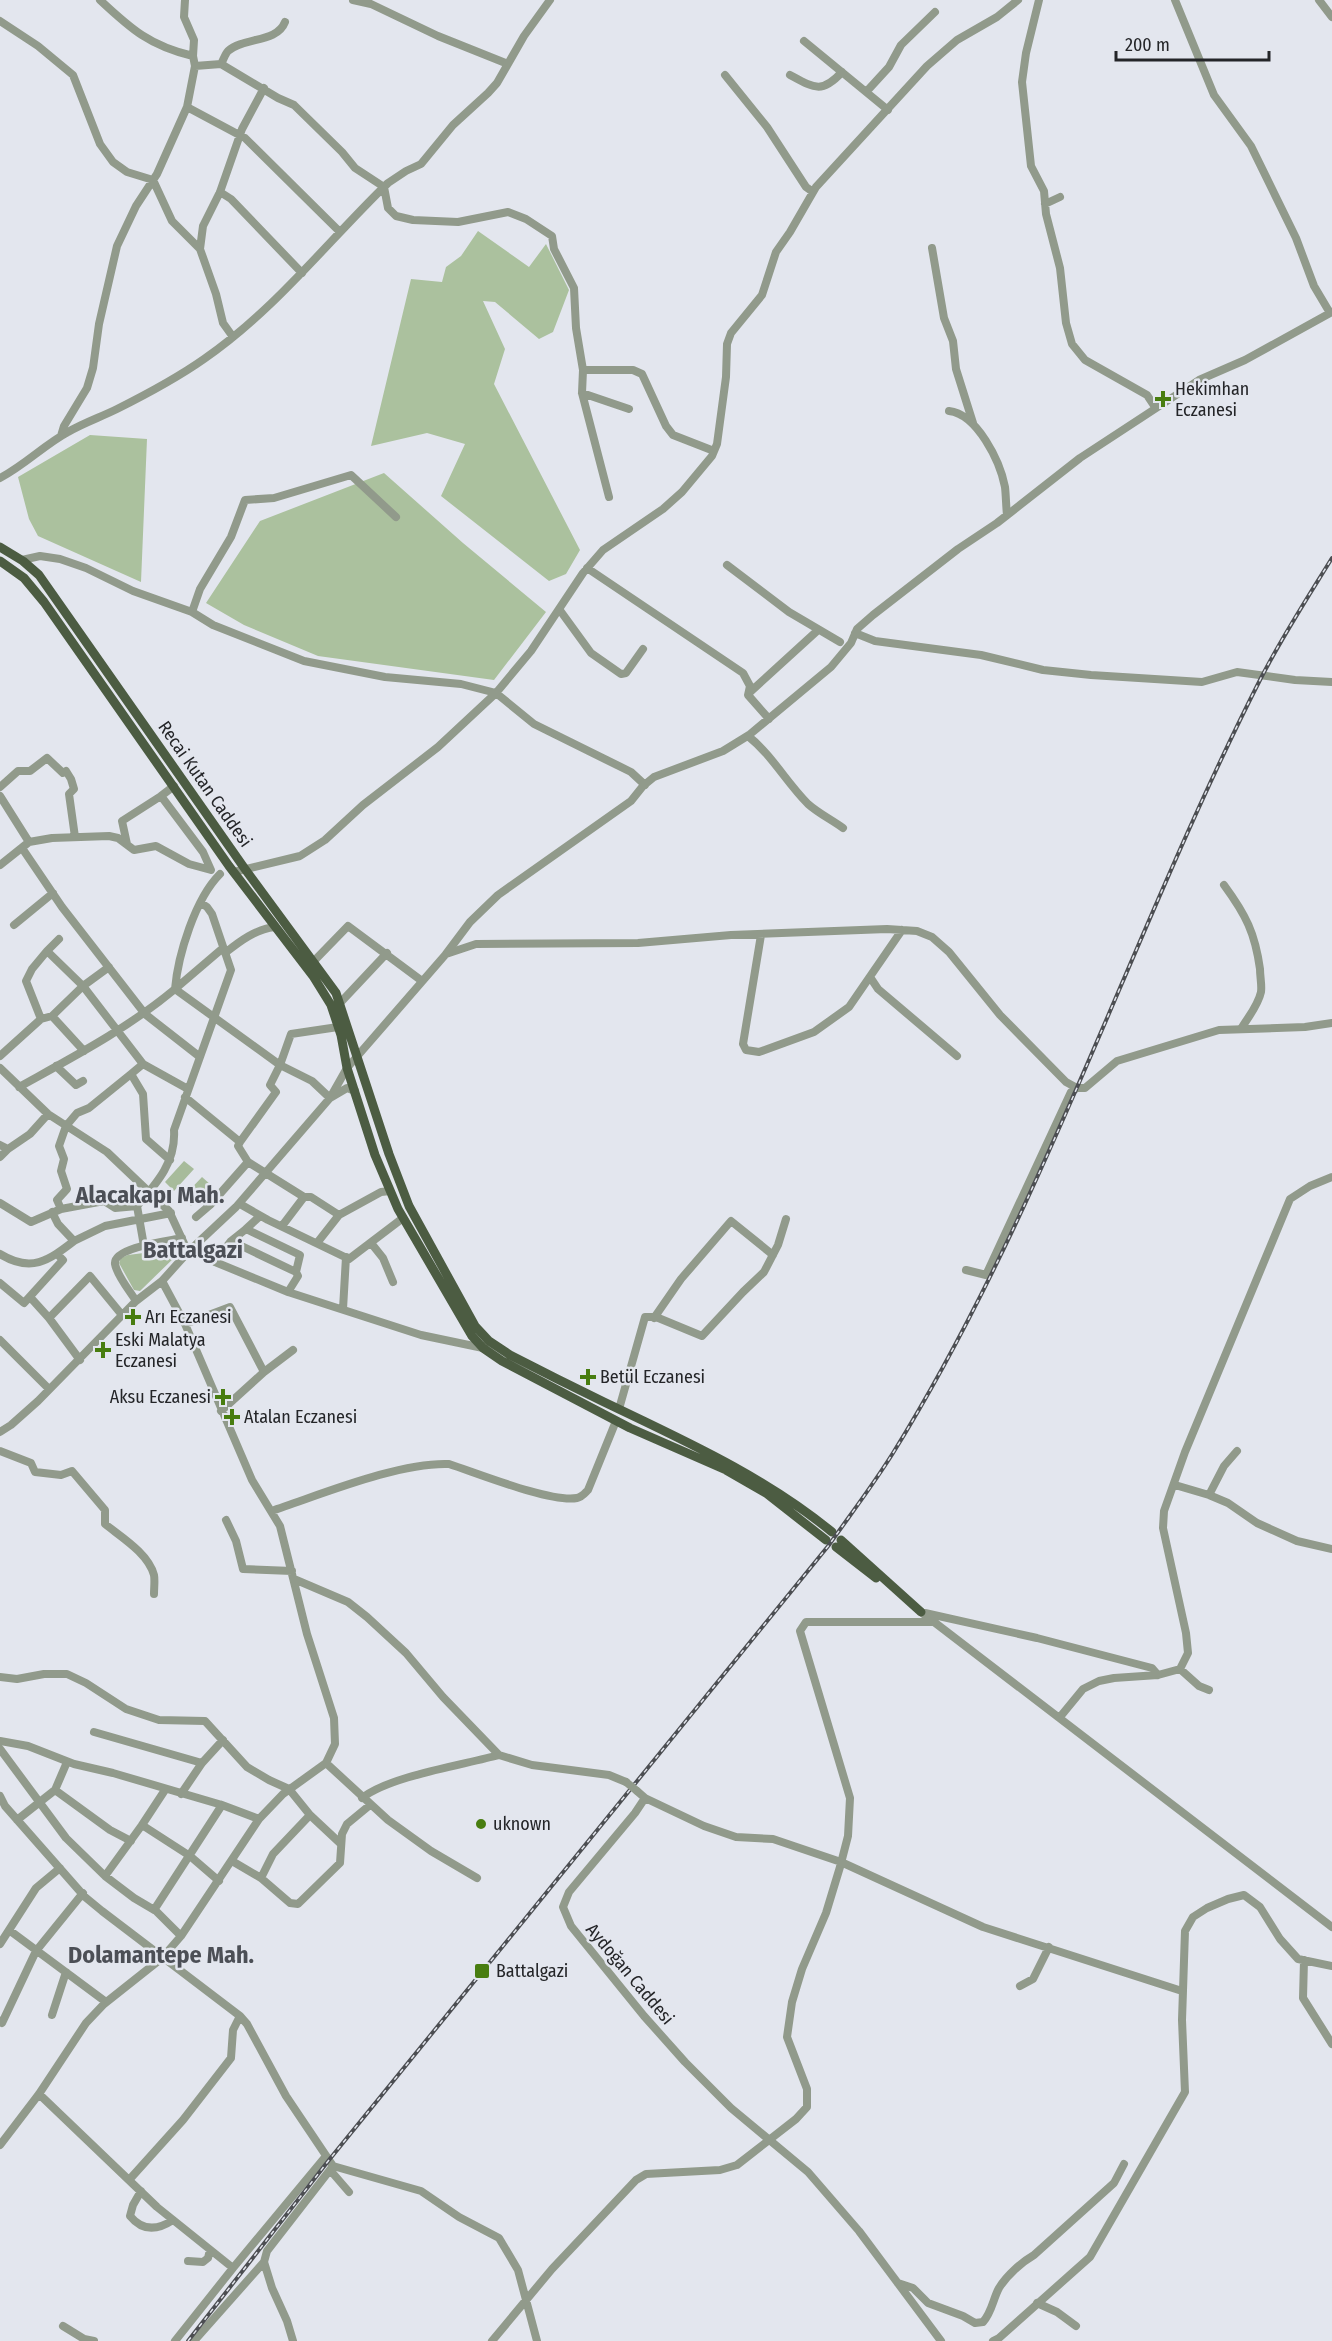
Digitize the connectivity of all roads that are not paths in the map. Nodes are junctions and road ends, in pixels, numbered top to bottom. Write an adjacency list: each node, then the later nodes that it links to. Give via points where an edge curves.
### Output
1 (100, 0): 14 (street, via 153,44)
2 (184, 0): 14 (street, via 184,16 194,40)
3 (353, 0): 16 (street, via 371,3)
4 (550, 0): 16 (street)
5 (1018, 0): 24 (street, via 957,40 927,66)
6 (1039, 0): 31 (street, via 1022,82 1031,166 1044,192)
7 (1175, 0): 36 (street, via 1214,95 1251,146 1296,238 1314,286)
8 (1320, 0): 10 (street)
9 (935, 12): 22 (street, via 901,45 889,67)
10 (1332, 17)
11 (0, 21): 26 (street, via 72,75 100,144 112,162 127,172)
12 (285, 22): 15 (street, via 272,35 254,38 228,51)
13 (804, 41): 18 (street)
14 (193, 56): 17 (street)
15 (221, 64): 17 (street); 21 (street)
16 (508, 64): 27 (street, via 488,93 453,125 421,164)
17 (195, 66): 23 (street)
18 (842, 72): 20 (street, via 831,84 814,88); 22 (street)
19 (725, 75): 29 (street)
20 (790, 75)
21 (264, 88): 25 (street); 27 (street, via 294,105 355,168)
22 (867, 91): 24 (street)
23 (187, 106): 25 (street); 26 (street)
24 (888, 110): 29 (street)
25 (240, 134): 28 (street); 32 (street)
26 (153, 180): 34 (street, via 172,222); 44 (street, via 117,246 93,368 87,388)
27 (384, 187): 32 (street); 38 (street, via 388,208 396,216 458,222 508,212 552,236 554,249 574,288)
28 (220, 192): 34 (street, via 203,226); 35 (street)
29 (813, 192): 45 (street, via 776,252 762,295 727,344 722,419)
30 (1060, 197): 31 (street)
31 (1045, 204): 40 (street, via 1072,344 1085,360 1147,395)
32 (340, 232): 35 (street)
33 (932, 248): 43 (street, via 944,318)
34 (200, 249): 37 (street, via 223,323)
35 (302, 273): 37 (street)
36 (1331, 313): 40 (street, via 1199,380)
37 (233, 337): 44 (street, via 173,379)
38 (583, 370): 39 (street); 45 (street, via 633,370 642,374 673,435)
39 (582, 393): 41 (street); 47 (street)
40 (1155, 407): 48 (street, via 1080,458)
41 (629, 409)
42 (949, 411): 43 (street, via 962,414)
43 (973, 423): 48 (street, via 998,463)
44 (60, 437): 46 (street)
45 (714, 451): 54 (street, via 682,492 603,550)
46 (0, 478)
47 (609, 497)
48 (1007, 515): 58 (street, via 949,556)
49 (396, 517): 56 (street, via 351,475 274,498 245,500 231,537 200,589)
50 (0, 547): 51 (main road, Recai Kutan Caddesi)
51 (22, 560): 56 (street, via 40,556 60,559); 77 (main road, Recai Kutan Caddesi, via 39,575)
52 (0, 561): 67 (main road, Recai Kutan Caddesi, via 24,578 44,602)
53 (727, 564): 57 (street)
54 (587, 568): 55 (street); 63 (street, via 734,666 743,673)
55 (559, 609): 60 (street, via 591,653 621,674); 62 (street)
56 (192, 612): 62 (street, via 213,626 304,661 385,677 461,684)
57 (817, 630): 59 (street); 63 (street)
58 (855, 633): 61 (street, via 875,641 1091,675 1202,682 1237,672); 64 (street, via 831,667)
59 (840, 642)
60 (644, 650)
61 (1332, 682)
62 (496, 693): 66 (street, via 534,724 631,772); 77 (street, via 438,747 325,840 300,856)
63 (749, 693): 64 (street)
64 (769, 719): 65 (street)
65 (748, 736): 66 (street, via 723,751 654,777); 71 (street, via 771,757 810,806)
66 (645, 785): 91 (street, via 631,801 498,895 470,922)
67 (174, 786): 70 (street); 79 (main road, Recai Kutan Caddesi)
68 (0, 787): 72 (street, via 18,771 30,771 47,758 71,779 74,789 69,794)
69 (0, 796): 73 (street)
70 (161, 796): 74 (street, via 122,821); 78 (street)
71 (843, 828)
72 (75, 837): 73 (street); 74 (street, via 109,836)
73 (29, 842): 75 (street)
74 (128, 845): 78 (street, via 134,850 156,846 189,864)
75 (22, 848): 76 (street); 81 (street)
76 (0, 865)
77 (245, 869): 79 (street); 92 (main road, Recai Kutan Caddesi)
78 (211, 870): 79 (street)
79 (224, 872): 82 (street); 84 (main road, Recai Kutan Caddesi)
80 (1224, 885): 105 (street, via 1254,936 1260,976 1259,998)
81 (53, 893): 83 (street); 93 (street)
82 (201, 903): 89 (street, via 212,914); 97 (street, via 177,966)
83 (14, 925)
84 (275, 927): 89 (street, via 260,930); 104 (main road, Recai Kutan Caddesi, via 313,976 331,1005)
85 (902, 930): 86 (street); 94 (street); 120 (street, via 932,937 949,952 1000,1015 1066,1082)
86 (761, 935): 91 (street, via 638,943 476,944); 94 (street, via 743,1044 746,1050 759,1052 814,1032 849,1007)
87 (59, 939): 88 (street)
88 (47, 951): 96 (street); 102 (street, via 26,981)
89 (224, 951): 97 (street); 101 (street, via 231,976)
90 (387, 953): 92 (street, via 348,926); 95 (street); 98 (street)
91 (446, 954): 95 (street)
92 (313, 962): 98 (main road, Recai Kutan Caddesi)
93 (109, 967): 96 (street); 99 (street)
94 (870, 977): 109 (street, via 878,989)
95 (422, 981): 111 (street)
96 (83, 986): 100 (street); 106 (street)
97 (175, 989): 99 (street); 101 (street)
98 (340, 1003): 111 (main road, Recai Kutan Caddesi)
99 (145, 1014): 106 (street); 110 (street)
100 (52, 1016): 102 (street); 107 (street)
101 (213, 1018): 110 (street); 113 (street)
102 (41, 1019): 108 (street)
103 (1332, 1023): 105 (street)
104 (338, 1027): 113 (street, via 291,1034); 116 (main road, Recai Kutan Caddesi)
105 (1241, 1029): 120 (street, via 1219,1030 1117,1061 1085,1088)
106 (119, 1031): 107 (street); 112 (street)
107 (84, 1051): 114 (street)
108 (0, 1056)
109 (957, 1056)
110 (200, 1057): 122 (street)
111 (357, 1057): 116 (street); 177 (main road, Recai Kutan Caddesi, via 409,1206)
112 (143, 1064): 117 (street); 122 (street)
113 (280, 1065): 123 (street, via 312,1081); 126 (street, via 270,1085 276,1092)
114 (56, 1066): 118 (street, via 76,1086); 119 (street)
115 (0, 1068): 119 (street)
116 (347, 1068): 121 (main road, Recai Kutan Caddesi); 123 (street)
117 (131, 1074): 125 (street, via 77,1113); 130 (street, via 144,1094 146,1139)
118 (83, 1081)
119 (19, 1087): 124 (street)
120 (1077, 1088): 163 (street, via 1071,1092 986,1275)
121 (355, 1091): 123 (street, via 347,1088); 134 (main road, Recai Kutan Caddesi)
122 (186, 1093): 126 (street); 130 (street, via 174,1130)
123 (330, 1098): 132 (street)
124 (48, 1114): 125 (street); 128 (street, via 30,1134)
125 (66, 1126): 135 (street, via 107,1152); 140 (street, via 59,1146 67,1189 57,1200)
126 (240, 1142): 131 (street, via 238,1146)
127 (0, 1145): 128 (street)
128 (8, 1149): 129 (street)
129 (0, 1157)
130 (170, 1160): 135 (street)
131 (248, 1162): 132 (street); 145 (street)
132 (266, 1173): 136 (street); 138 (street)
133 (1332, 1177): 188 (street, via 1290,1199 1185,1452)
134 (390, 1191): 143 (street); 146 (main road, Recai Kutan Caddesi)
135 (149, 1192): 139 (street); 142 (street)
136 (304, 1197): 143 (street, via 311,1197); 149 (street)
137 (0, 1203): 141 (street, via 31,1222)
138 (240, 1204): 144 (street); 157 (street)
139 (137, 1206): 140 (street, via 115,1208 104,1201); 147 (street)
140 (61, 1209): 141 (street)
141 (52, 1212): 152 (street)
142 (171, 1213): 147 (street); 151 (street)
143 (339, 1215): 154 (street)
144 (260, 1216): 149 (street); 150 (street)
145 (196, 1217)
146 (403, 1218): 155 (street); 177 (main road, Recai Kutan Caddesi, via 466,1328)
147 (139, 1219): 152 (street, via 105,1226); 156 (street)
148 (786, 1219): 160 (street)
149 (282, 1226): 154 (street)
150 (246, 1229): 153 (street); 164 (street, via 300,1255)
151 (182, 1238): 156 (street); 157 (street)
152 (74, 1241): 159 (street)
153 (231, 1241): 162 (street); 164 (street)
154 (317, 1243): 161 (street)
155 (371, 1243): 161 (street, via 349,1259); 166 (street, via 383,1258)
156 (144, 1246): 170 (street, via 122,1252 115,1260)
157 (188, 1252): 162 (street, via 198,1251); 165 (street)
158 (0, 1254): 159 (street, via 14,1263 35,1264)
159 (57, 1254): 169 (street, via 63,1260)
160 (773, 1255): 173 (street, via 764,1272 702,1335); 173 (street, via 732,1221 681,1279)
161 (346, 1257): 171 (street)
162 (215, 1262): 168 (street)
163 (966, 1270)
164 (296, 1272): 168 (street, via 298,1276)
165 (162, 1281): 170 (street); 175 (street)
166 (393, 1282)
167 (0, 1283): 169 (street, via 24,1303)
168 (288, 1292): 171 (street)
169 (30, 1297): 174 (street)
170 (136, 1301): 172 (street)
171 (343, 1309): 177 (street, via 421,1335)
172 (122, 1315): 174 (street, via 90,1276); 179 (street)
173 (656, 1317): 182 (street, via 645,1317)
174 (49, 1318): 179 (street)
175 (185, 1324): 180 (street, via 230,1306); 183 (street)
176 (0, 1340): 181 (street)
177 (486, 1344): 182 (main road); 184 (main road, via 502,1361)
178 (292, 1350): 180 (street)
179 (80, 1360): 181 (street)
180 (264, 1372): 183 (street)
181 (49, 1389): 185 (street)
182 (619, 1409): 184 (main road, via 762,1482 793,1502 829,1536 726,1470)
183 (221, 1411): 190 (street, via 252,1480)
184 (616, 1420): 190 (street, via 588,1490 580,1498 548,1496 449,1464 433,1463)
185 (0, 1432)
186 (0, 1450): 195 (street, via 31,1463 35,1472 72,1472 105,1510 105,1524 130,1541 154,1574)
187 (1237, 1451): 189 (street)
188 (1175, 1485): 189 (street); 198 (street, via 1164,1511 1163,1528 1186,1633 1188,1653)
189 (1209, 1495): 193 (street, via 1297,1541)
190 (271, 1511): 194 (street, via 280,1526)
191 (226, 1520): 194 (street, via 243,1569)
192 (838, 1544): 196 (main road)
193 (1332, 1549)
194 (293, 1575): 207 (street, via 348,1602 367,1617 406,1653 442,1697); 210 (street, via 334,1718 335,1744)
195 (154, 1594)
196 (921, 1612): 197 (street); 199 (street, via 1152,1668)
197 (935, 1623): 202 (street); 229 (street, via 806,1622 800,1631 850,1798 848,1836)
198 (1180, 1669): 199 (street); 201 (street)
199 (1158, 1675): 202 (street, via 1099,1681 1083,1689)
200 (0, 1677): 204 (street, via 67,1674 126,1709 159,1720 205,1721)
201 (1209, 1690)
202 (1060, 1717): 237 (street)
203 (94, 1732): 209 (street)
204 (222, 1740): 209 (street); 211 (street, via 247,1767)
205 (0, 1741): 208 (street, via 28,1746)
206 (0, 1749): 218 (street)
207 (499, 1755): 216 (street, via 424,1773 372,1790); 217 (street, bridge, via 531,1766 609,1776 626,1782)
208 (67, 1762): 212 (street); 213 (street)
209 (202, 1762): 214 (street)
210 (326, 1763): 211 (street); 216 (street)
211 (289, 1789): 221 (street); 222 (street)
212 (55, 1790): 218 (street); 225 (street)
213 (165, 1790): 214 (street); 224 (street)
214 (181, 1794): 219 (street)
215 (0, 1796): 223 (street)
216 (362, 1798): 220 (street)
217 (645, 1798): 229 (street, via 736,1837 773,1839); 255 (street, Aydoğan Caddesi, via 581,1875 563,1907 571,1926 651,2024 731,2108)
218 (39, 1801): 223 (street); 231 (street, via 66,1838)
219 (222, 1805): 222 (street); 227 (street)
220 (370, 1805): 226 (street, via 347,1824); 233 (street, via 431,1851)
221 (310, 1815): 226 (street); 232 (street, via 273,1854)
222 (259, 1819): 228 (street)
223 (17, 1820): 230 (street)
224 (142, 1825): 225 (street); 227 (street)
225 (130, 1841): 231 (street)
226 (341, 1844): 232 (street, via 340,1863 298,1904 290,1903)
227 (190, 1856): 234 (street); 236 (street)
228 (232, 1861): 232 (street); 234 (street)
229 (841, 1862): 241 (street, via 983,1927); 255 (street, via 826,1912 802,1969 787,2037 807,2089 807,2107)
230 (60, 1868): 235 (street); 238 (street, via 36,1888)
231 (105, 1875): 236 (street)
232 (261, 1878)
233 (477, 1878)
234 (219, 1881): 239 (street)
235 (83, 1893): 242 (street); 243 (street)
236 (154, 1910): 239 (street)
237 (1332, 1927)
238 (9, 1930): 240 (street); 242 (street)
239 (181, 1936): 243 (street)
240 (0, 1944)
241 (1049, 1947): 247 (street, via 1033,1979); 248 (street)
242 (36, 1951): 246 (street); 252 (street)
243 (162, 1958): 249 (street); 251 (street)
244 (1304, 1960): 245 (street); 248 (street, via 1298,1959 1280,1940 1260,1906 1244,1895 1228,1899 1193,1917 1185,1931); 253 (street, via 1303,1998)
245 (1332, 1966)
246 (66, 1972): 249 (street); 250 (street)
247 (1020, 1986)
248 (1182, 1991): 270 (street, via 1185,2092 1090,2257)
249 (106, 2002): 254 (street, via 86,2023)
250 (52, 2015)
251 (240, 2016): 257 (street); 260 (street, via 233,2030 231,2058)
252 (0, 2021)
253 (1332, 2044)
254 (39, 2094): 256 (street); 260 (street)
255 (769, 2138): 268 (street, Aydoğan Caddesi, via 808,2172); 269 (street, via 737,2165 646,2174 636,2180)
256 (0, 2145)
257 (326, 2156): 259 (street); 267 (street)
258 (1124, 2164): 268 (street, via 1114,2183 1023,2262 999,2288 983,2322 975,2323 928,2303 912,2288)
259 (332, 2168): 262 (street); 266 (street, via 267,2251); 269 (street, via 421,2191 499,2238 518,2270)
260 (129, 2180): 261 (street)
261 (141, 2192): 263 (street); 263 (street, via 130,2216 134,2222 162,2228)
262 (349, 2192)
263 (173, 2220): 264 (street)
264 (210, 2250): 265 (street, via 203,2262); 267 (street)
265 (188, 2261)
266 (264, 2262): 275 (street); 276 (street)
267 (233, 2268): 274 (street)
268 (897, 2282): 279 (street, Aydoğan Caddesi)
269 (526, 2301): 277 (street); 278 (street)
270 (1037, 2303): 272 (street); 280 (street)
271 (63, 2326): 273 (street)
272 (1076, 2326)
273 (94, 2341)
274 (176, 2341)
275 (194, 2341)
276 (293, 2341)
277 (492, 2341)
278 (537, 2341)
279 (941, 2341)
280 (993, 2341)

